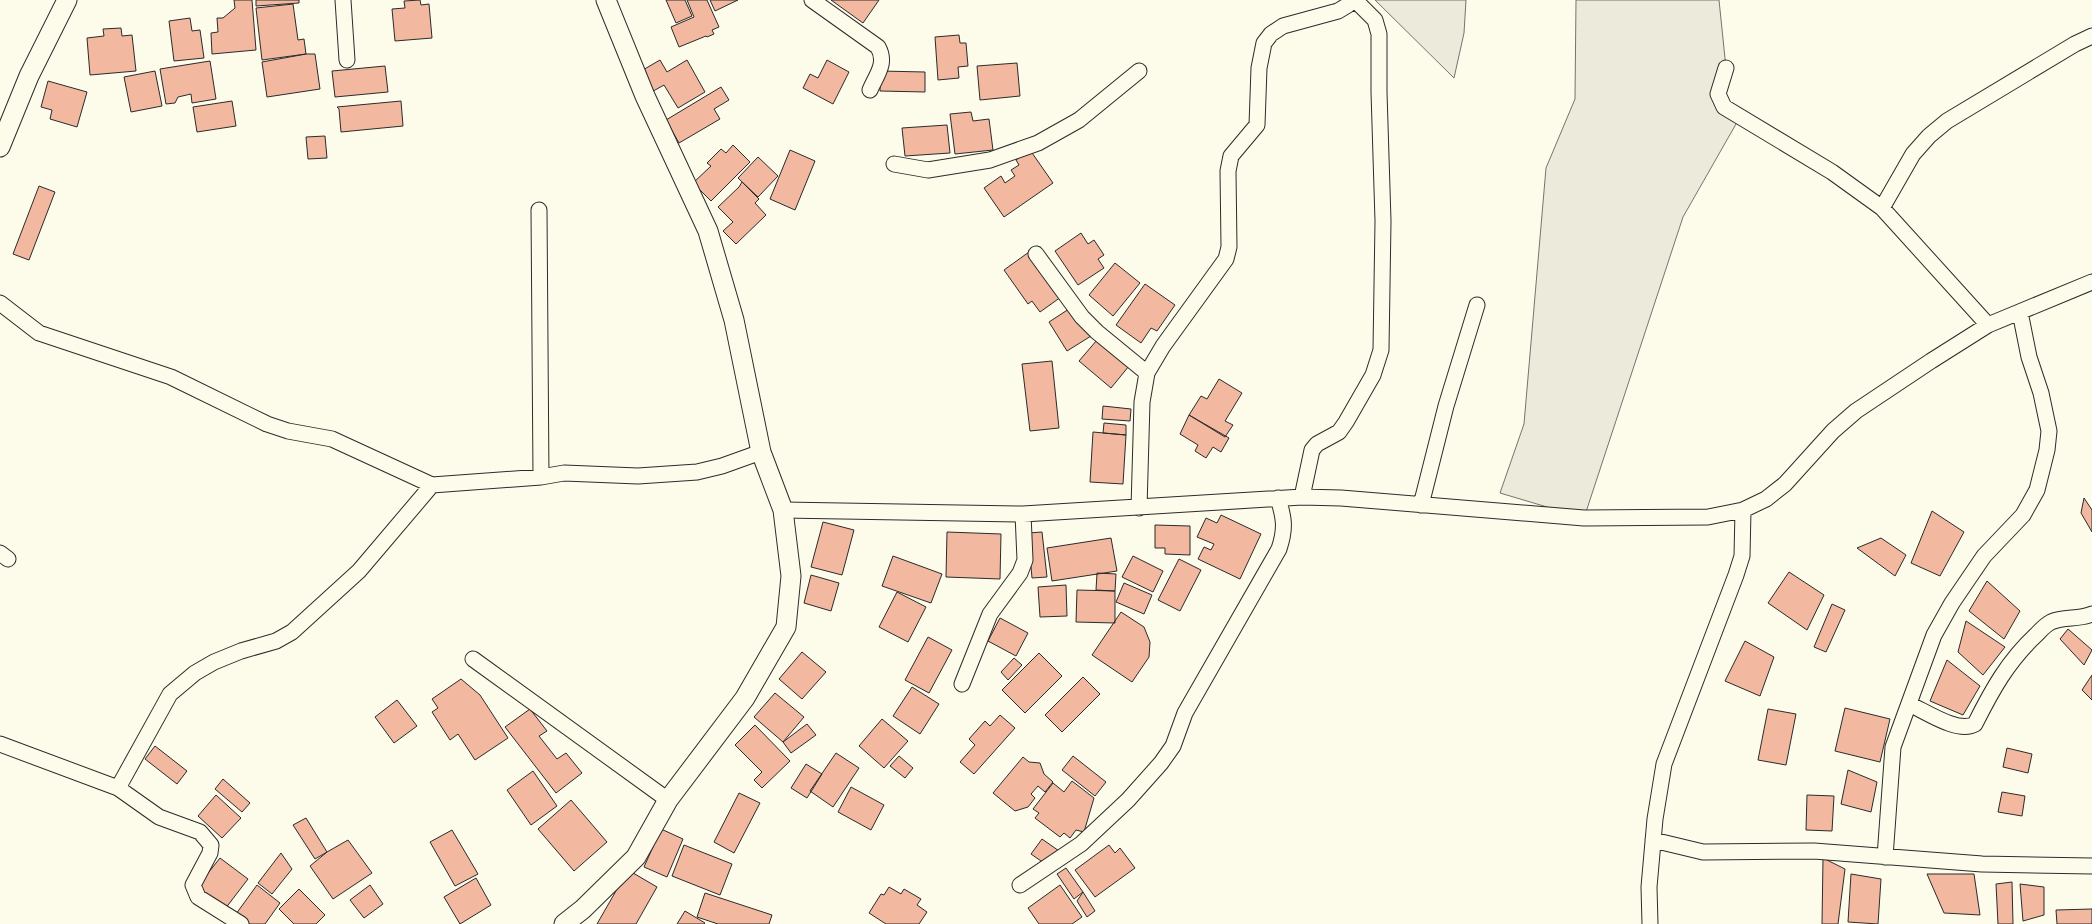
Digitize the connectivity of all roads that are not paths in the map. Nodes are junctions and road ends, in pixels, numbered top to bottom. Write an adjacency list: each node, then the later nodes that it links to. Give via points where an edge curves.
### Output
1 (67, 0): 12 (street, via 29,76)
2 (343, 0): 8 (street)
3 (606, 0): 23 (street, via 645,96 708,231 734,320)
4 (812, 0): 11 (street, via 878,47 883,63)
5 (1351, 0): 22 (street, via 1338,11 1284,26 1264,43 1259,68 1257,125 1231,156 1228,171 1229,247 1226,259 1163,346)
6 (1356, 0): 26 (street, via 1375,20 1379,34 1383,221 1381,350 1373,375 1346,422 1339,432 1312,450)
7 (2092, 36): 14 (street, via 1947,121 1913,154)
8 (347, 60)
9 (1726, 68): 14 (street, via 1718,94 1724,107 1832,172)
10 (1139, 71): 13 (street, via 1079,120 1030,146 990,160 928,170)
11 (870, 90)
12 (0, 147)
13 (894, 164)
14 (1882, 208): 21 (street)
15 (540, 210): 24 (street)
16 (1036, 254): 22 (street, via 1082,317)
17 (2092, 282): 20 (street)
18 (0, 303): 25 (street, via 39,333 171,377 267,424 332,439)
19 (1477, 304): 28 (street)
20 (2020, 312): 21 (street); 36 (street, via 2049,431 2048,450 2037,490 2023,515 1984,556 1952,603 1934,635)
21 (1988, 325): 31 (street, via 1856,411 1833,431 1785,484 1766,500)
22 (1147, 374): 29 (street, via 1142,402)
23 (761, 452): 24 (street, via 697,472 638,476 564,473); 30 (street)
24 (541, 477): 25 (street)
25 (432, 485): 38 (street, via 359,571 292,632 276,641 214,662 170,694)
26 (1302, 497): 27 (street); 28 (street)
27 (1278, 498): 29 (street); 43 (street, via 1284,521 1284,536 1279,549 1185,714 1173,746 1128,800 1080,844)
28 (1421, 505): 31 (street, via 1584,518 1708,517)
29 (1139, 508): 32 (street)
30 (783, 510): 32 (street); 39 (street, via 791,576 786,627 745,698)
31 (1743, 510): 40 (street, via 1742,556 1664,764)
32 (1023, 514): 35 (street, via 1026,560 990,614)
33 (2092, 614): 36 (street, via 2049,622 2009,664 1976,724 1970,727 1959,727)
34 (473, 658): 39 (street)
35 (962, 684)
36 (1908, 704): 41 (street, via 1893,747)
37 (0, 744): 38 (street)
38 (118, 788): 44 (street, via 158,816 200,832 211,845 193,884 198,897)
39 (668, 800): 45 (street, via 636,857)
40 (1653, 840): 41 (street, via 1703,852 1814,851); 46 (street)
41 (1885, 857): 42 (street, via 1982,864)
42 (2092, 866)
43 (1020, 885)
44 (241, 924)
45 (564, 924)
46 (1650, 924)

